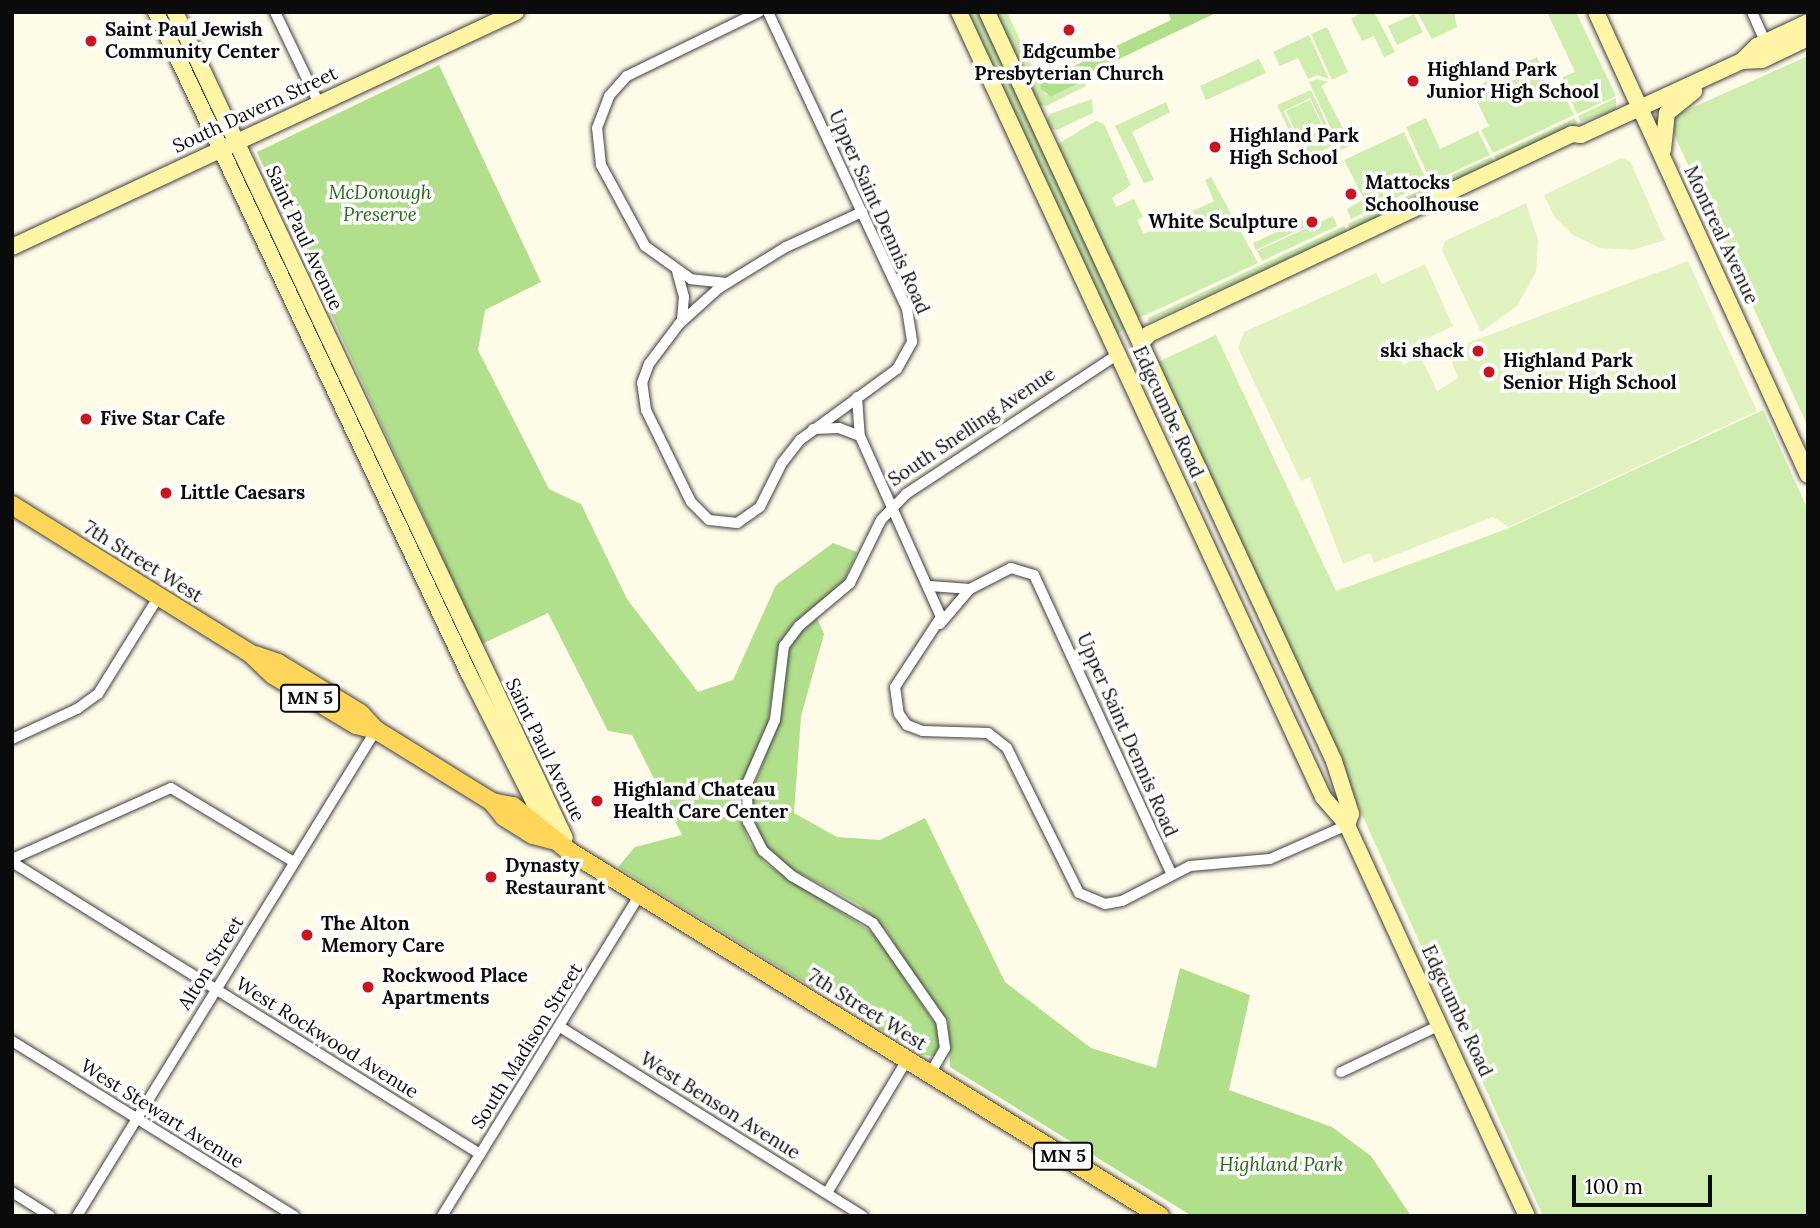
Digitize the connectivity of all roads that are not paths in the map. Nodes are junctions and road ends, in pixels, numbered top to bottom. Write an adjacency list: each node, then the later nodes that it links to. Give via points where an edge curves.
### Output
1 (156, 12): 18 (street, Saint Paul Avenue)
2 (174, 12): 17 (street, Saint Paul Avenue)
3 (275, 12): 15 (street)
4 (516, 12): 15 (street, South Davern Street)
5 (759, 12): 22 (street, via 627,76 609,96 600,116 598,155 628,221 645,246)
6 (768, 12): 20 (street, Upper Saint Dennis Road)
7 (959, 12): 26 (street, Edgcumbe Road)
8 (987, 12): 25 (street, Edgcumbe Road)
9 (1595, 12): 16 (street, Montreal Avenue)
10 (1752, 12): 13 (street)
11 (1808, 22): 13 (street)
12 (1808, 38): 13 (street)
13 (1768, 48): 14 (street, South Snelling Avenue)
14 (1706, 78): 16 (street, South Snelling Avenue); 19 (street, via 1663,122 1664,153)
15 (319, 104): 17 (street, South Davern Street)
16 (1640, 109): 19 (street, Montreal Avenue); 25 (street, South Snelling Avenue, via 1581,135 1572,134 1149,334)
17 (236, 143): 18 (street, South Davern Street); 40 (street, Saint Paul Avenue)
18 (220, 150): 21 (street, South Davern Street); 40 (street, Saint Paul Avenue, via 468,672 541,816)
19 (1679, 195): 30 (street, Montreal Avenue)
20 (862, 212): 23 (street, Upper Saint Dennis Road, via 786,247); 27 (street, Upper Saint Dennis Road, via 908,309 913,332 897,369)
21 (12, 247)
22 (677, 271): 23 (street, via 706,283); 24 (street, via 684,297)
23 (727, 283): 24 (street, Upper Saint Dennis Road)
24 (682, 320): 28 (street, Upper Saint Dennis Road, via 649,364 642,393 646,410 702,515 726,524 753,513 782,463)
25 (1141, 343): 26 (street, South Snelling Avenue); 39 (street, Edgcumbe Road, via 1334,761 1351,814)
26 (1118, 354): 32 (street, South Snelling Avenue); 39 (street, Edgcumbe Road, via 1323,797)
27 (857, 397): 28 (street, Upper Saint Dennis Road); 29 (street)
28 (811, 429): 29 (street, via 829,426)
29 (860, 436): 32 (street)
30 (1808, 475)
31 (12, 505): 35 (main road, 7th Street West / MN 5)
32 (893, 507): 33 (street); 51 (street, South Snelling Avenue, via 874,528 850,583 799,626 785,646 775,720 750,775 745,804 752,833 771,859 805,884 864,915 889,942 944,1029 942,1055)
33 (930, 586): 34 (street); 36 (street, via 941,617)
34 (970, 589): 36 (street); 43 (street, Upper Saint Dennis Road, via 1011,568 1030,572 1037,579)
35 (159, 596): 37 (main road, 7th Street West / MN 5, via 251,654 297,690 356,725); 38 (street, via 98,694 77,709)
36 (936, 628): 43 (street, via 895,687 896,708 907,725 923,731 988,733 1007,748 1071,882 1087,899 1105,904 1122,901)
37 (376, 730): 40 (main road, 7th Street West / MN 5, via 492,802 513,806); 42 (street, Alton Street)
38 (12, 739)
39 (1347, 825): 43 (street, via 1270,859 1214,862); 46 (street, Edgcumbe Road)
40 (569, 850): 44 (main road, 7th Street West / MN 5)
41 (12, 861): 42 (street, via 171,788); 45 (street, West Rockwood Avenue)
42 (294, 862): 45 (street, Alton Street)
43 (1171, 873)
44 (640, 894): 47 (street, South Madison Street); 49 (main road, 7th Street West / MN 5)
45 (216, 989): 52 (street, Alton Street); 53 (street, West Rockwood Avenue)
46 (1440, 1024): 50 (street); 62 (street, Edgcumbe Road)
47 (560, 1027): 53 (street, South Madison Street); 55 (street, West Benson Avenue)
48 (12, 1041): 52 (street, West Stewart Avenue)
49 (907, 1060): 51 (main road, 7th Street West / MN 5); 55 (street)
50 (1341, 1072)
51 (930, 1074): 61 (main road, 7th Street West / MN 5)
52 (136, 1118): 57 (street, Alton Street); 58 (street, West Stewart Avenue)
53 (480, 1154): 59 (street, South Madison Street)
54 (12, 1192): 56 (street)
55 (827, 1193): 60 (street, West Benson Avenue)
56 (50, 1216)
57 (77, 1216)
58 (294, 1216)
59 (442, 1216)
60 (863, 1216)
61 (1160, 1216)
62 (1527, 1216)

